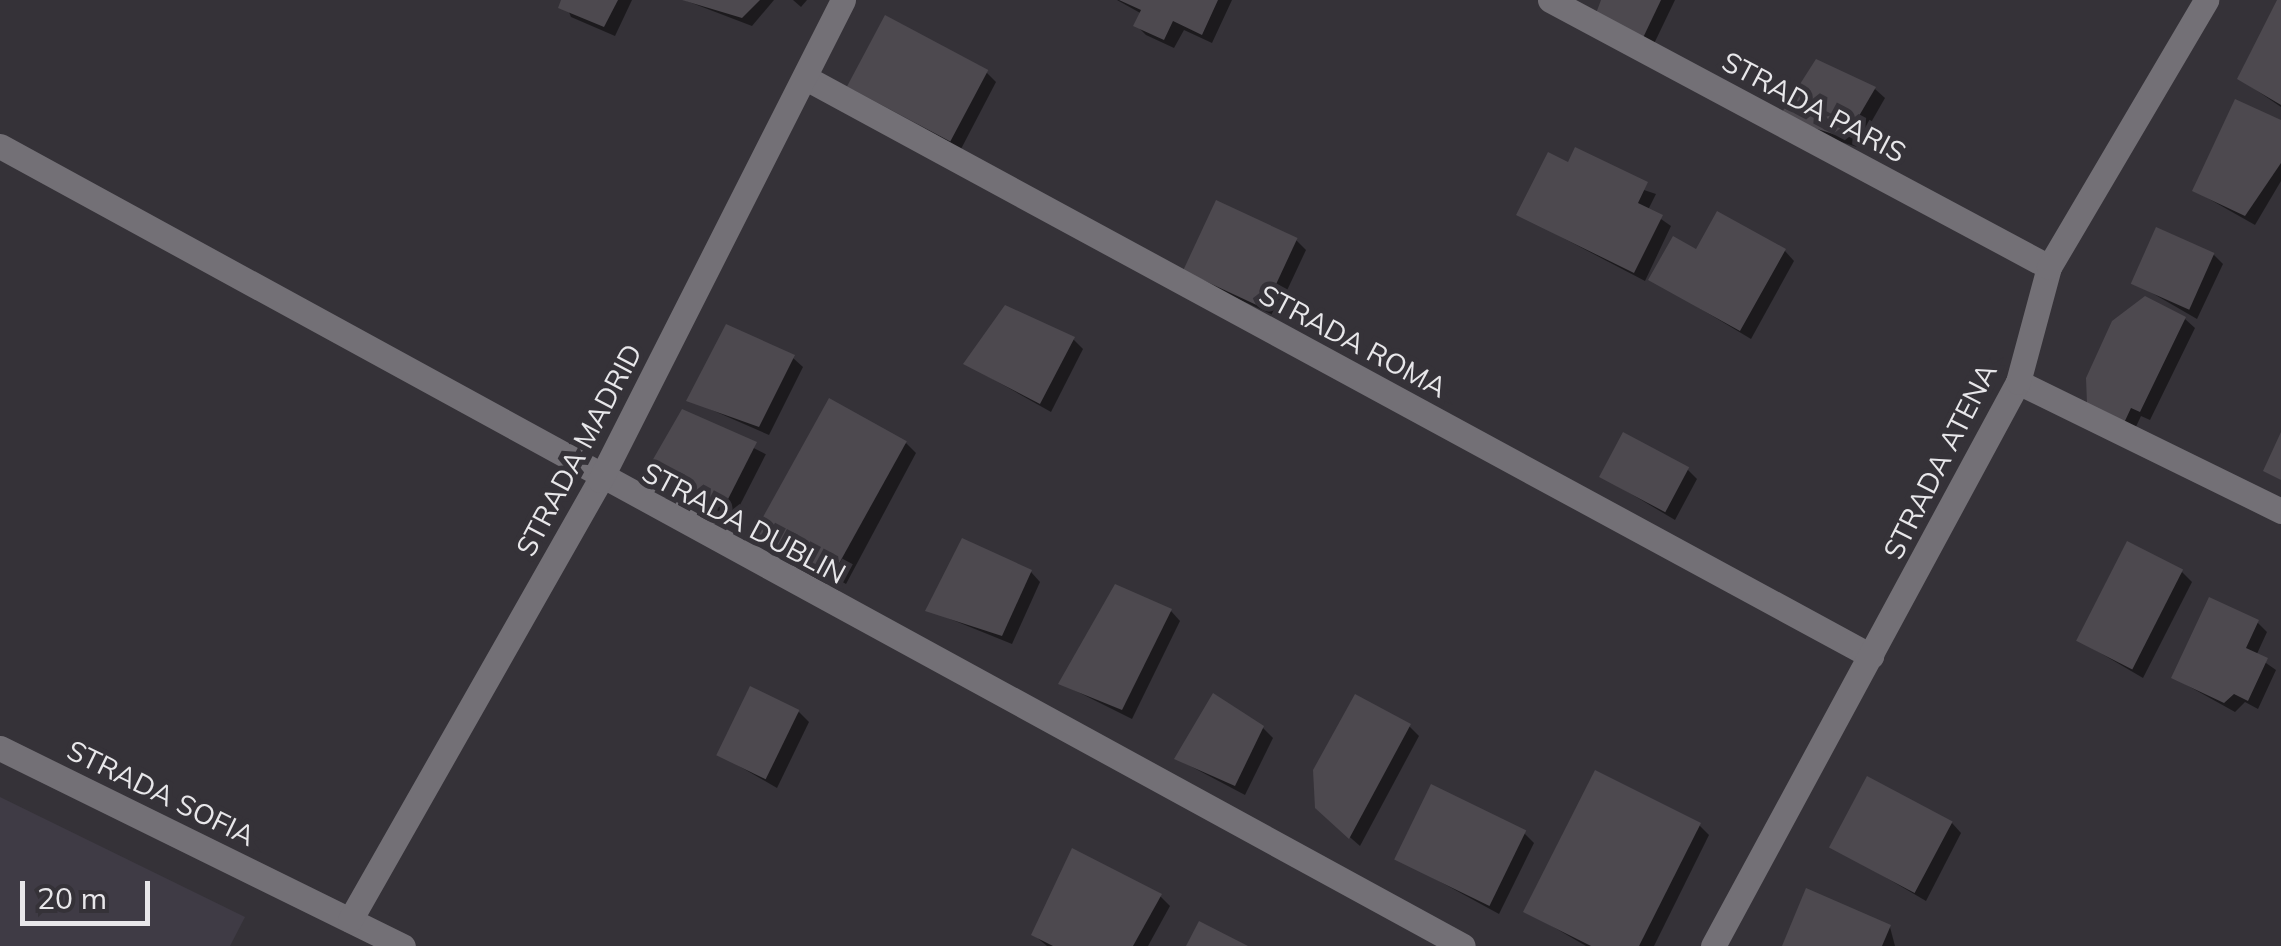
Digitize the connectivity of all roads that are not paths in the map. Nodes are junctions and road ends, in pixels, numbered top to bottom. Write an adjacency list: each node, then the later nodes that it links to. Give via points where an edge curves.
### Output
1 (844, 0): 4 (street, STRADA MADRID)
2 (1550, 0): 6 (street, STRADA PARIS)
3 (2206, 0): 6 (street, STRADA ATENA)
4 (806, 78): 8 (street, STRADA MADRID); 10 (street, STRADA ROMA)
5 (0, 146): 8 (street, STRADA DUBLIN)
6 (2049, 267): 7 (street, STRADA ATENA)
7 (2018, 382): 9 (street); 10 (street, STRADA ATENA)
8 (600, 480): 12 (street, STRADA MADRID); 14 (street, STRADA DUBLIN)
9 (2281, 512)
10 (1871, 656): 15 (street, STRADA ATENA)
11 (0, 748): 12 (street, STRADA SOFIA)
12 (350, 920): 13 (street, STRADA SOFIA)
13 (404, 946)
14 (1463, 946)
15 (1713, 946)

